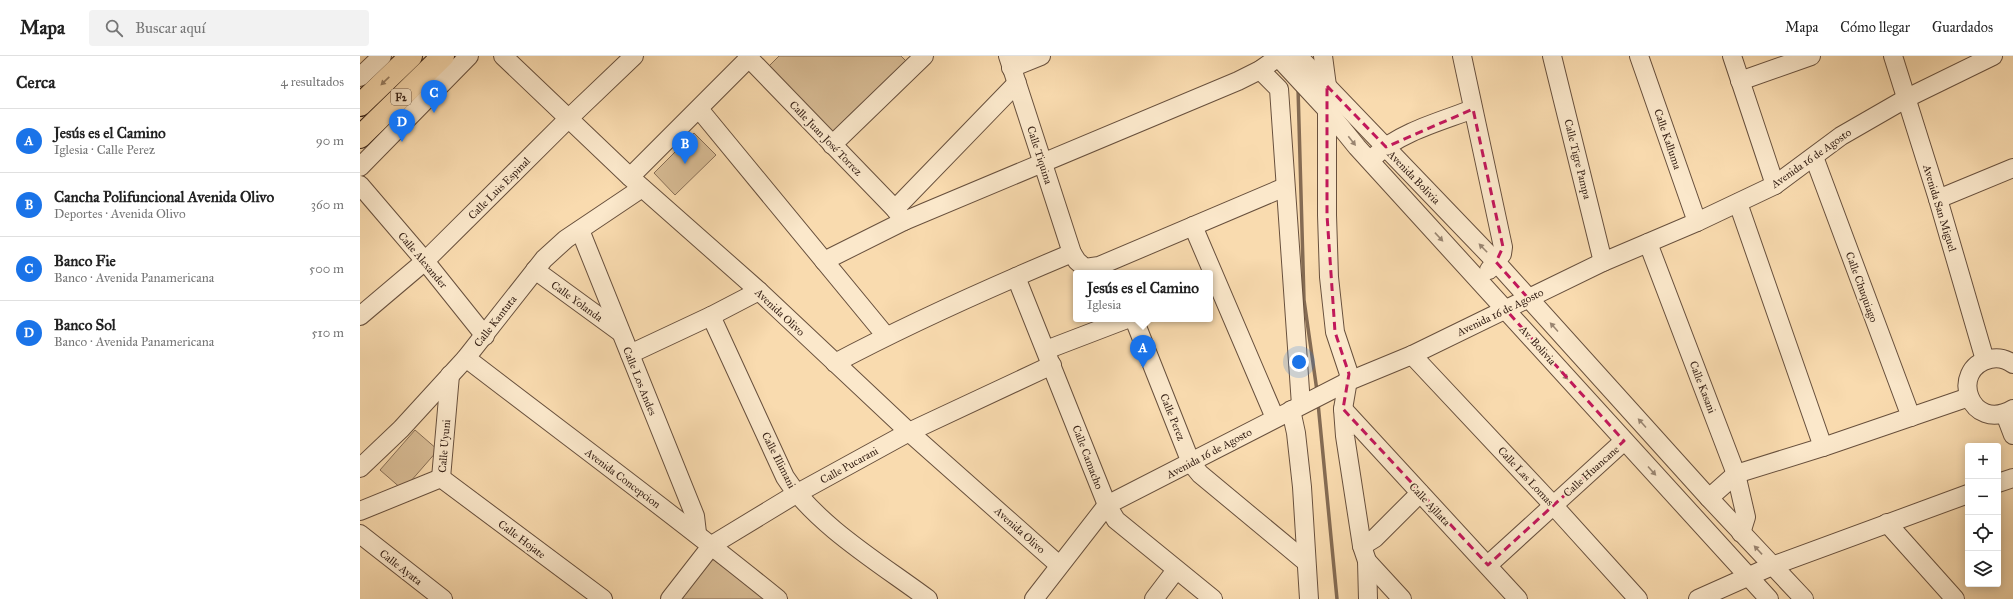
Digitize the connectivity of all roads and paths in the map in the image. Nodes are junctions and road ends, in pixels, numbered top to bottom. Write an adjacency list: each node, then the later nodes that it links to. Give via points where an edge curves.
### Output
1 (382, 56): 21 (street)
2 (410, 56): 25 (highway, F2, one-way to 25)
3 (443, 56): 30 (highway, F2)
4 (468, 56): 36 (street)
5 (503, 56): 29 (street, Avenida Olivo)
6 (634, 56): 29 (street, Calle Luis Espinal)
7 (1041, 56): 19 (street)
8 (1323, 56): 23 (street)
9 (1462, 56): 27 (street)
10 (1552, 56): 53 (street, Calle Tigre Pampa)
11 (1638, 56): 45 (street, Calle Kalluma)
12 (1732, 56): 22 (street)
13 (1811, 56): 22 (street)
14 (1893, 56): 24 (street, Avenida San Miguel)
15 (1993, 56): 24 (street, Avenida 16 de Agosto)
16 (919, 58): 31 (street)
17 (755, 59): 26 (street, Calle Kantuta); 31 (street, Calle Juan José Torrez)
18 (1288, 60): 20 (street); 23 (street, Avenida Bolivia); 28 (street, Av. Bolivia)
19 (1012, 69): 35 (street, Calle Tiquina); 44 (street)
20 (1260, 70): 35 (street); 41 (street, via 1278,89)
21 (360, 78)
22 (1740, 81): 40 (street)
23 (1327, 86): 28 (street); 32 (street, Avenida Bolivia)
24 (1907, 98): 33 (street, Avenida 16 de Agosto, via 1841,136); 42 (street, Avenida San Miguel)
25 (360, 106)
26 (700, 109): 38 (street, Calle Kantuta); 51 (street)
27 (1473, 109): 32 (street, via 1407,135); 52 (street, via 1503,247 1502,254)
28 (1328, 110): 34 (street, Av. Bolivia, one-way to 34); 77 (street, via 1329,277 1335,332 1348,368)
29 (568, 119): 38 (street, Avenida Olivo); 50 (street, Calle Luis Espinal)
30 (360, 137)
31 (832, 145): 44 (street, Calle Juan José Torrez)
32 (1386, 147): 34 (street); 52 (street, Avenida Bolivia, one-way to 32)
33 (1814, 156): 40 (street, Avenida 16 de Agosto); 82 (street, Calle Chuquiago)
34 (1370, 161): 57 (street, Av. Bolivia, one-way to 57)
35 (1043, 164): 44 (street); 49 (street, Calle Tiquina)
36 (360, 167)
37 (2013, 168): 42 (street)
38 (636, 183): 47 (street, Calle Kantuta); 59 (street, Avenida Olivo)
39 (360, 185): 50 (street, Calle Alexander)
40 (1775, 185): 43 (street, Avenida 16 de Agosto)
41 (1285, 187): 46 (street); 80 (street)
42 (1938, 199): 73 (street, Avenida San Miguel)
43 (1738, 203): 45 (street, Avenida 16 de Agosto); 86 (street)
44 (899, 215): 51 (street)
45 (1697, 222): 48 (street, Avenida 16 de Agosto)
46 (1193, 226): 49 (street, via 1092,268 1081,266); 55 (street)
47 (580, 230): 54 (street, Calle Kantuta, via 553,250); 66 (street, Calle Los Andes)
48 (1648, 242): 53 (street, Avenida 16 de Agosto); 89 (street, Calle Kasani)
49 (1072, 253): 56 (street)
50 (425, 260): 62 (street, Calle Luis Espinal); 67 (street, Calle Alexander)
51 (824, 261): 68 (street)
52 (1496, 262): 57 (street); 60 (street, Avenida Bolivia)
53 (1604, 262): 60 (street, Avenida 16 de Agosto)
54 (535, 270): 66 (street, Calle Yolanda); 67 (street, Calle Kantuta)
55 (1209, 270)
56 (1016, 277): 68 (street); 71 (street, Calle Camacho)
57 (1479, 280): 61 (street, Av. Bolivia)
58 (1213, 282): 80 (street)
59 (759, 291): 63 (street); 74 (street, Avenida Olivo)
60 (1528, 298): 61 (street, Avenida 16 de Agosto); 96 (street, one-way to 60)
61 (1506, 310): 70 (street, Avenida 16 de Agosto); 85 (street, Av. Bolivia, one-way to 85)
62 (360, 316)
63 (711, 316): 69 (street); 94 (street, Calle Illimani, via 785,477)
64 (1121, 322): 71 (street, Calle Pucarani)
65 (1135, 322): 87 (street, Calle Perez)
66 (620, 332): 69 (street, Calle Los Andes)
67 (485, 336): 72 (street, Calle Kantuta)
68 (886, 336): 74 (street)
69 (630, 354): 101 (street, Calle Los Andes, via 695,516)
70 (1412, 355): 77 (street, Avenida 16 de Agosto); 98 (street, Calle Las Lomas)
71 (1049, 357): 83 (street, Calle Pucarani); 97 (street, Calle Camacho)
72 (466, 358): 76 (street, Calle Kantuta); 101 (street, Avenida Concepcion)
73 (1985, 360): 75 (street, via 2003,359); 78 (street, via 1974,368 1968,379)
74 (835, 363): 83 (street, Avenida Olivo)
75 (2013, 364)
76 (450, 375): 88 (street, Calle Kantuta, via 401,429); 90 (street, Calle Uyuni)
77 (1349, 381): 79 (street); 80 (street, Avenida 16 de Agosto)
78 (1969, 397): 81 (street, via 1983,412 1996,415); 82 (street)
79 (1343, 409): 93 (street, Calle Ajllata); 105 (street, via 1345,436)
80 (1289, 411): 87 (street, Avenida 16 de Agosto); 106 (street, via 1296,433)
81 (2009, 412): 84 (street)
82 (1911, 417): 86 (street)
83 (909, 432): 94 (street, Calle Pucarani); 107 (street, Avenida Olivo)
84 (2013, 435)
85 (1624, 441): 98 (street, Calle Huancane); 111 (street, Av. Bolivia, one-way to 111)
86 (1823, 447): 89 (street)
87 (1191, 463): 97 (street, Avenida 16 de Agosto); 106 (street, Calle Perez, via 1200,474)
88 (360, 468)
89 (1736, 474): 96 (street); 102 (street, Calle Kasani, via 1746,517)
90 (441, 478): 99 (street, Calle Uyuni); 113 (street, Calle Hojate)
91 (2013, 478): 92 (street)
92 (2001, 482)
93 (1420, 493): 105 (street, via 1375,538); 108 (street, Calle Ajllata)
94 (796, 494): 104 (street, Calle Pucarani); 116 (street, Calle Illimani, via 815,513)
95 (1965, 495): 100 (street)
96 (1710, 498): 102 (street)
97 (1107, 505): 107 (street, Avenida 16 de Agosto); 110 (street, Calle Camacho, via 1116,520)
98 (1553, 505): 108 (street, Calle Huancane); 124 (street, Calle Las Lomas)
99 (360, 511)
100 (1887, 523): 109 (street); 128 (street)
101 (697, 533): 104 (street, Avenida Concepcion)
102 (1741, 533): 109 (street, one-way to 102)
103 (360, 534): 112 (street, Calle Ayata)
104 (712, 545): 114 (street, Calle Pucarani); 115 (street, Avenida Concepcion)
105 (1365, 554): 121 (street); 122 (street)
106 (1306, 562): 120 (street)
107 (1059, 565): 117 (street, Avenida 16 de Agosto)
108 (1488, 565): 123 (street, Calle Ajllata)
109 (1772, 566): 111 (street); 127 (street)
110 (1176, 570): 118 (street); 119 (street, Calle Camacho)
111 (1748, 577): 125 (street); 126 (street, Av. Bolivia)
112 (443, 599)
113 (603, 599)
114 (670, 599)
115 (778, 599)
116 (928, 599)
117 (1034, 599)
118 (1154, 599)
119 (1213, 599)
120 (1309, 599)
121 (1368, 599)
122 (1402, 599)
123 (1518, 599)
124 (1638, 599)
125 (1698, 599)
126 (1768, 599)
127 (1804, 599)
128 (1955, 599)

